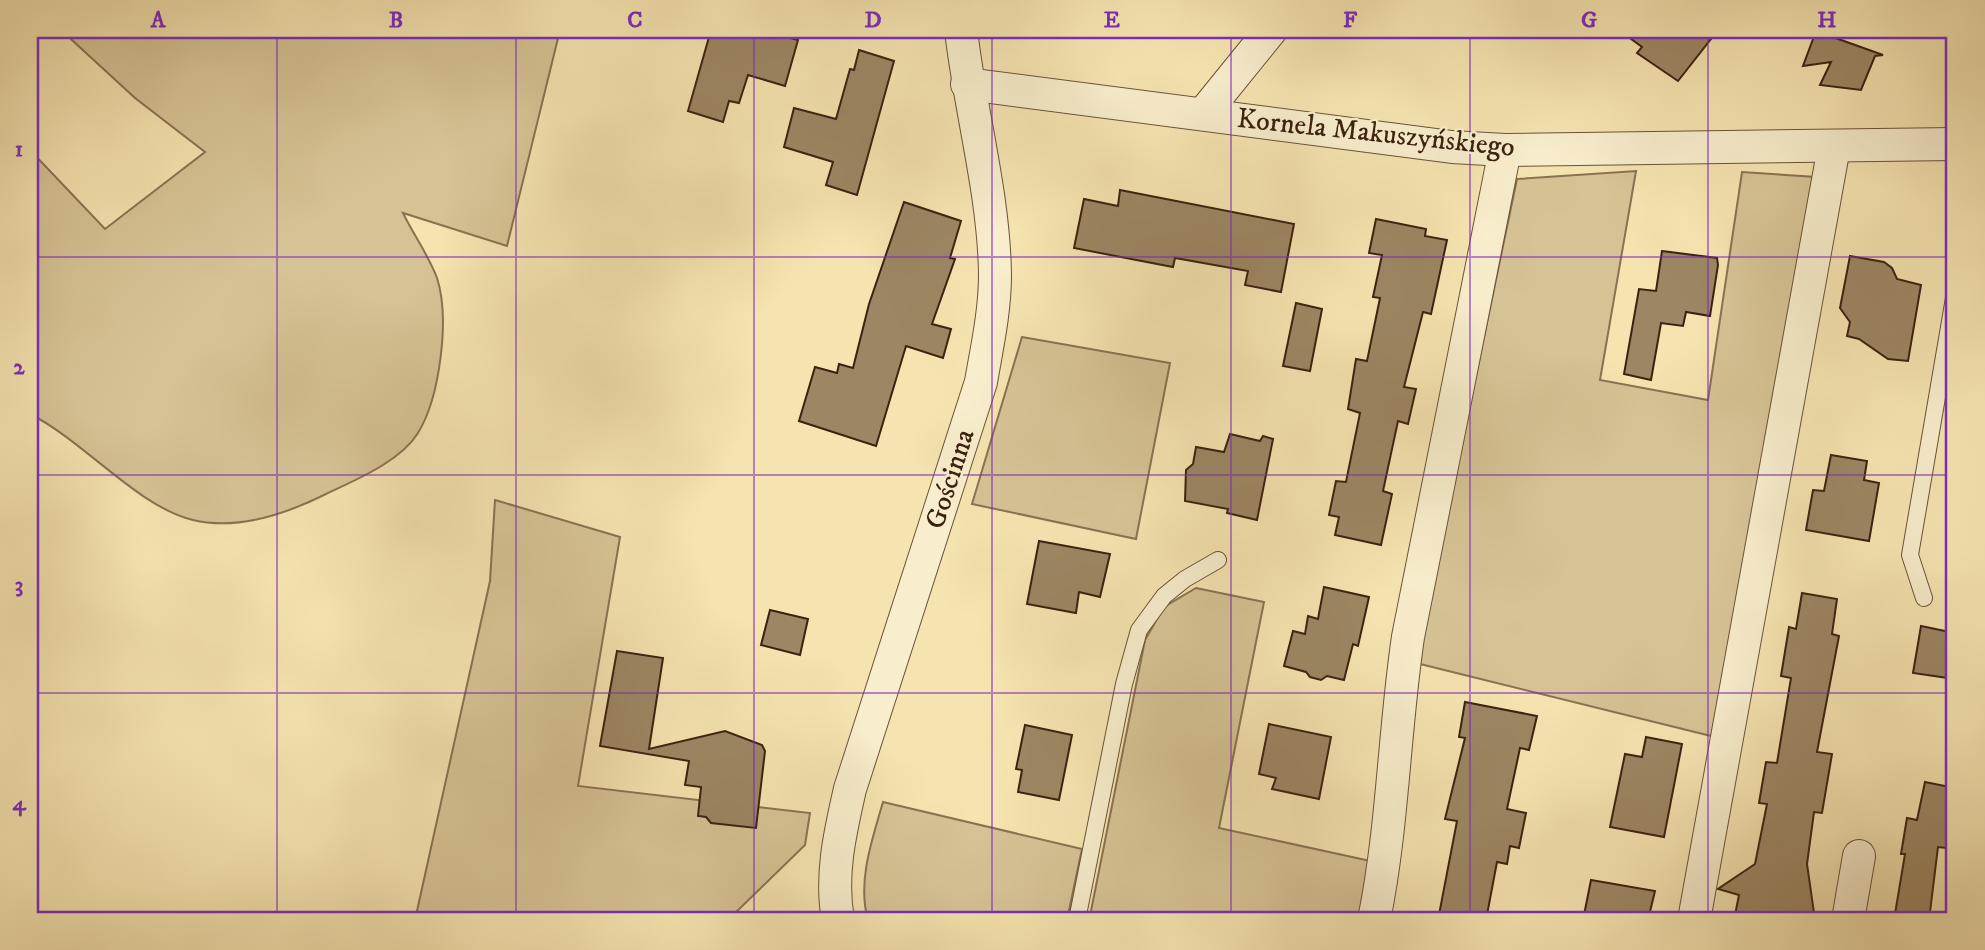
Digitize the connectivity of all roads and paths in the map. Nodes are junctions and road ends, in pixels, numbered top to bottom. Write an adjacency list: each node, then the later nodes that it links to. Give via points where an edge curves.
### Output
1 (961, 30): 3 (street, Gościnna)
2 (1271, 30): 4 (street)
3 (967, 84): 4 (street, Kornela Makuszyńskiego); 12 (street, Gościnna, via 992,226 995,278 991,325 981,382 850,789 837,844 834,896)
4 (1203, 114): 7 (street, Kornela Makuszyńskiego)
5 (1955, 144): 6 (street, Kornela Makuszyńskiego)
6 (1834, 147): 7 (street, Kornela Makuszyńskiego); 15 (street)
7 (1505, 150): 14 (street, via 1408,637 1385,866)
8 (1955, 292): 10 (lane, via 1910,555)
9 (1218, 560): 13 (lane, via 1164,596 1139,630)
10 (1924, 598)
11 (1859, 856): 16 (street)
12 (838, 920)
13 (1077, 920)
14 (1374, 920)
15 (1694, 920)
16 (1848, 920)

